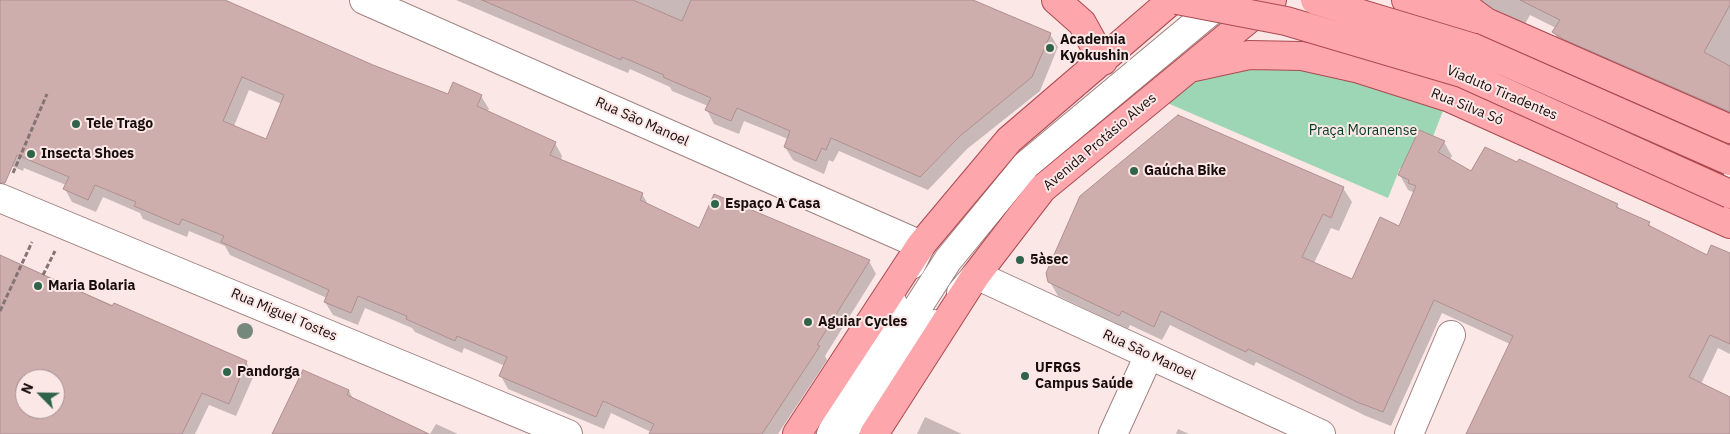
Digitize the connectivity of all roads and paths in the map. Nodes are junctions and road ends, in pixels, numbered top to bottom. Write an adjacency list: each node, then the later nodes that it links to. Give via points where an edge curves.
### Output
1 (364, 0): 23 (street, Rua São Manoel)
2 (1056, 0): 13 (main road, via 1082,23)
3 (1172, 0): 13 (main road)
4 (1177, 0): 19 (main road, Viaduto Tiradentes, bridge, via 1286,21 1462,73)
5 (1224, 0): 31 (street, via 1026,165 948,260)
6 (1254, 0): 14 (street)
7 (1272, 0): 14 (main road, Avenida Protásio Alves)
8 (1315, 0): 18 (main road, Viaduto Tiradentes, bridge, via 1474,48)
9 (1350, 0): 15 (main road, via 1337,14 1334,39 1342,56)
10 (1406, 0): 12 (main road)
11 (1456, 0): 12 (main road)
12 (1486, 22): 17 (main road)
13 (1103, 61): 23 (main road, via 1009,140)
14 (1190, 68): 15 (main road, Rua Silva Só, via 1249,55 1302,56); 24 (main road, Avenida Protásio Alves, via 1042,189)
15 (1356, 68): 22 (main road, Rua Silva Só, via 1450,98)
16 (47, 94): 20 (path)
17 (1730, 129)
18 (1730, 161)
19 (1730, 194)
20 (1, 199): 21 (street, Rua Miguel Tostes)
21 (43, 216): 25 (path); 28 (street, Rua Miguel Tostes)
22 (1730, 224)
23 (921, 245): 29 (main road); 30 (street)
24 (976, 275): 27 (street, Rua São Manoel); 32 (street); 33 (main road, Avenida Protásio Alves)
25 (0, 311)
26 (1451, 335): 36 (street)
27 (1149, 355): 34 (street); 35 (street, Rua São Manoel)
28 (568, 434)
29 (797, 434)
30 (831, 434)
31 (835, 434)
32 (840, 434)
33 (874, 434)
34 (1113, 434)
35 (1321, 434)
36 (1409, 434)

